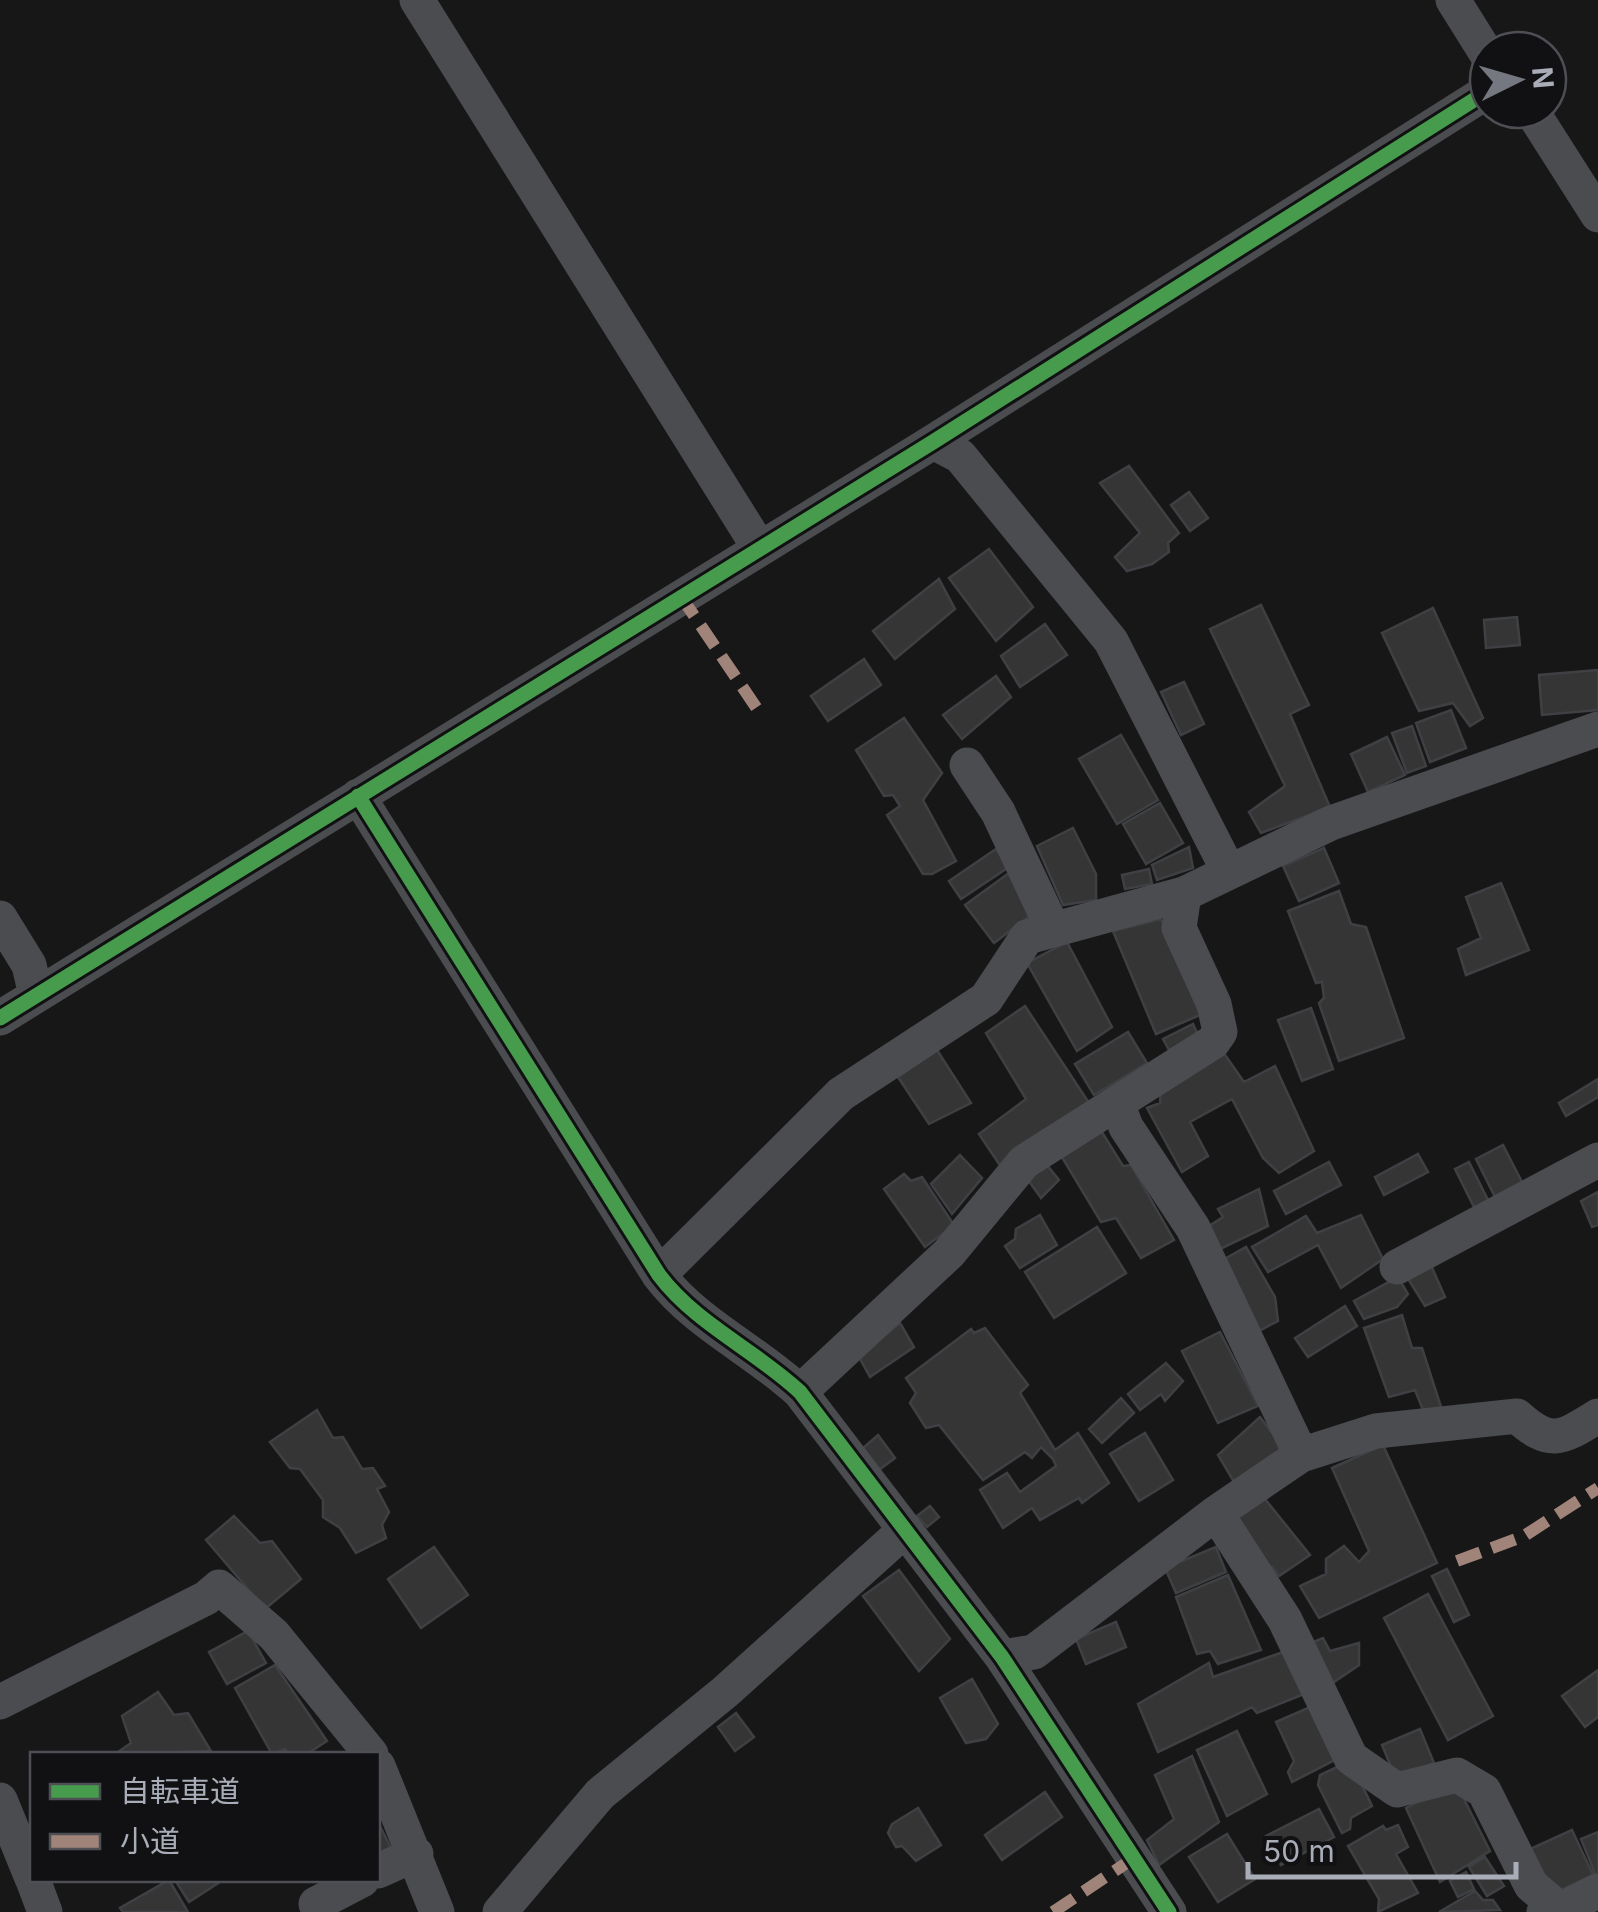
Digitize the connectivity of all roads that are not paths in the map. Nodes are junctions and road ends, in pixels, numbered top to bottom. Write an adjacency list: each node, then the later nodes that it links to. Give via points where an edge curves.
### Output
1 (417, 0): 8 (street)
2 (1453, 0): 3 (street)
3 (1472, 30)
4 (1468, 105): 7 (street)
5 (1544, 130): 6 (street)
6 (1598, 214)
7 (932, 442): 8 (street); 12 (street, via 960,456 1111,641)
8 (758, 546): 11 (street)
9 (1598, 729): 12 (street, via 1331,823)
10 (968, 765): 15 (street, via 1006,827)
11 (358, 796): 16 (street); 21 (street)
12 (1228, 870): 13 (street)
13 (1184, 894): 15 (street); 18 (street, via 1180,928 1220,1032)
14 (0, 918): 16 (street, via 29,965)
15 (1053, 929): 21 (street, via 1027,936 986,999 841,1094)
16 (36, 995): 17 (street)
17 (0, 1018)
18 (1116, 1103): 22 (street, via 1024,1162 949,1253); 24 (street, via 1193,1228)
19 (1598, 1160): 20 (street)
20 (1397, 1267)
21 (659, 1275): 22 (street, via 681,1304)
22 (800, 1392): 26 (street)
23 (1598, 1416): 24 (street, via 1564,1437 1538,1435 1517,1416 1376,1432)
24 (1301, 1455): 25 (street)
25 (1216, 1513): 27 (street, via 1034,1652); 39 (street, via 1286,1620 1351,1758 1396,1790 1457,1775 1484,1791 1531,1886)
26 (905, 1530): 27 (street); 42 (street, via 726,1692 600,1794)
27 (1002, 1657): 43 (street)
28 (0, 1702): 29 (street, via 219,1587 274,1635)
29 (369, 1752)
30 (380, 1771): 32 (street)
31 (0, 1800): 34 (street)
32 (416, 1854): 33 (street); 41 (street)
33 (380, 1870)
34 (30, 1872)
35 (34, 1882): 40 (street)
36 (358, 1882): 38 (street)
37 (1598, 1891): 39 (street)
38 (316, 1904)
39 (1552, 1911)
40 (45, 1912)
41 (438, 1912)
42 (500, 1912)
43 (1168, 1912)

